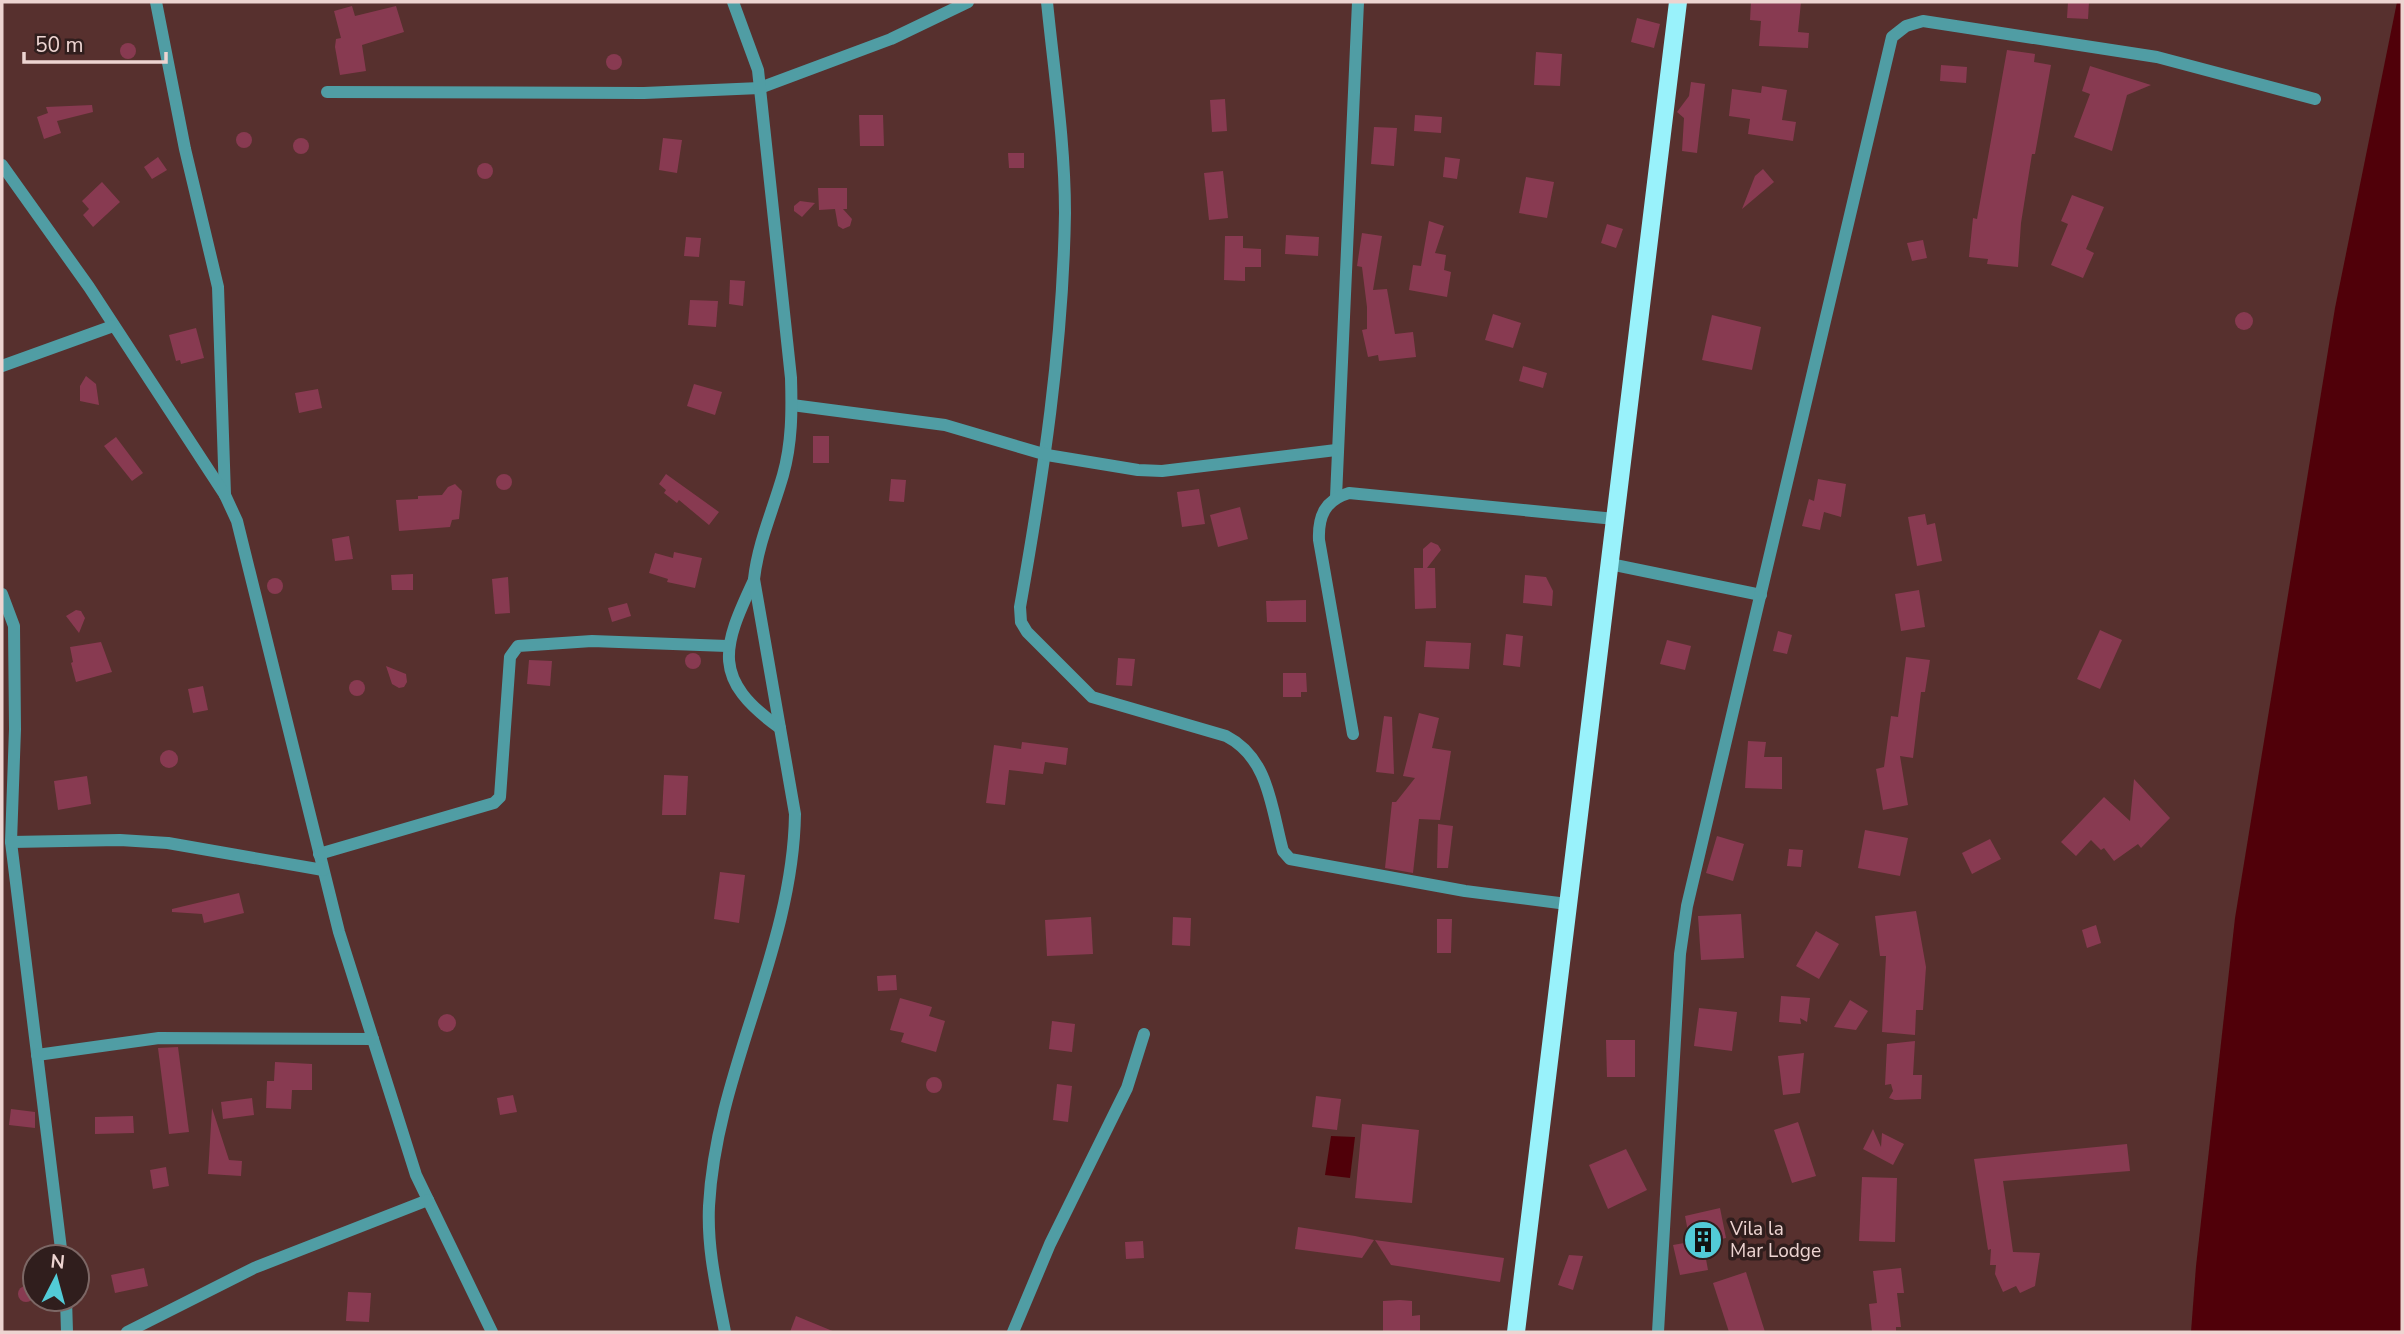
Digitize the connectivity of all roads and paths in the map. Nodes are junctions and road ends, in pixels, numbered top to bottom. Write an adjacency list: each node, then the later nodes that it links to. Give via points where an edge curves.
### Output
1 (156, 2): 16 (street, via 218,287)
2 (733, 2): 7 (street)
3 (968, 2): 7 (street, via 891,39)
4 (1046, 2): 15 (street, via 1065,212)
5 (1359, 2): 14 (street)
6 (1678, 2): 18 (main road)
7 (760, 88): 8 (street, via 645,93); 13 (street)
8 (327, 92)
9 (2315, 99): 22 (street, via 2099,46 1923,21 1892,37)
10 (2, 165): 11 (street)
11 (113, 326): 12 (street); 16 (street)
12 (2, 366)
13 (792, 405): 15 (street, via 945,425); 20 (street, via 783,473)
14 (1336, 450): 15 (street, via 1162,471); 17 (street)
15 (1047, 455): 30 (street, via 1021,622 1092,697 1226,736 1251,752 1263,775 1283,851 1290,859 1465,891)
16 (225, 495): 28 (street, via 237,521)
17 (1336, 497): 18 (street, via 1349,493); 25 (street, via 1321,516 1319,540)
18 (1615, 519): 19 (main road)
19 (1609, 564): 22 (street); 30 (main road)
20 (754, 579): 23 (street); 24 (street)
21 (2, 594): 26 (street, via 14,626 15,729)
22 (1760, 595): 43 (street, via 1687,906 1680,954)
23 (727, 646): 24 (street, via 743,695); 28 (street, via 592,641 518,646 510,657 500,797 494,803)
24 (780, 728): 40 (street, via 795,814 794,851 775,942 724,1110 709,1204 711,1262)
25 (1353, 734)
26 (7, 826): 27 (street)
27 (11, 842): 29 (street, via 168,843); 33 (street)
28 (319, 854): 29 (street)
29 (323, 870): 32 (street)
30 (1567, 904): 42 (main road)
31 (1144, 1034): 41 (street, via 1127,1088 1050,1244)
32 (373, 1039): 33 (street, via 159,1038); 34 (street)
33 (37, 1055): 35 (street)
34 (428, 1200): 38 (street, via 254,1268); 39 (street)
35 (60, 1243)
36 (66, 1313): 37 (street)
37 (67, 1332)
38 (127, 1332)
39 (492, 1332)
40 (725, 1332)
41 (1013, 1332)
42 (1516, 1332)
43 (1658, 1332)

